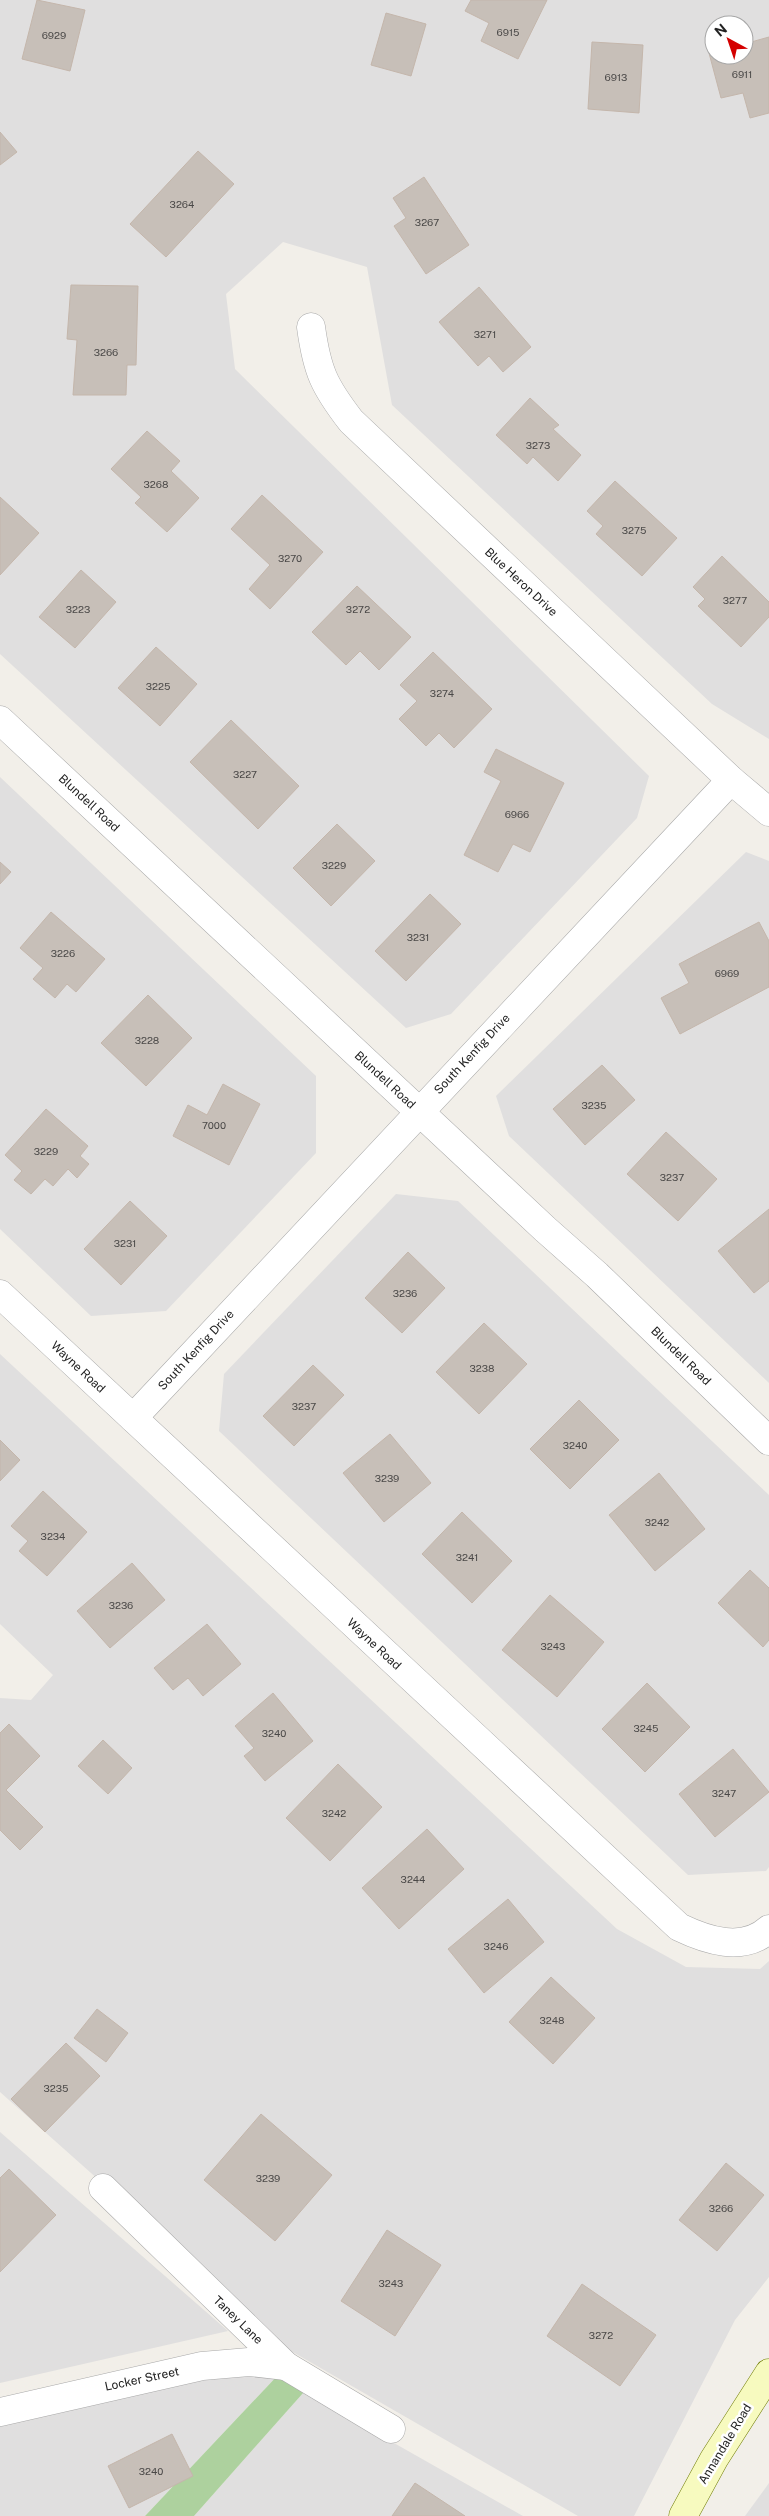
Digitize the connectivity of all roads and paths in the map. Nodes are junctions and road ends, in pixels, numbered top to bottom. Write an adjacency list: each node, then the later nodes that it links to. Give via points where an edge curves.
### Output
1 (311, 327): 3 (street, Blue Heron Drive, via 315,359 329,393 351,421)
2 (0, 720): 5 (street, Blundell Road)
3 (731, 780): 4 (street, Blue Heron Drive); 5 (street, South Kenfig Drive)
4 (769, 812)
5 (418, 1111): 7 (street, South Kenfig Drive); 8 (street, Blundell Road)
6 (0, 1294): 7 (street, Wayne Road)
7 (133, 1418): 9 (street, Wayne Road, via 679,1927 703,1938 728,1943 746,1940)
8 (769, 1441)
9 (769, 1929)
10 (103, 2188): 11 (street, Taney Lane)
11 (286, 2366): 13 (street, Locker Street, via 249,2362 202,2366); 14 (street, Taney Lane)
12 (769, 2373): 15 (main road, Annandale Road, via 714,2459)
13 (0, 2412)
14 (391, 2429)
15 (683, 2516)

